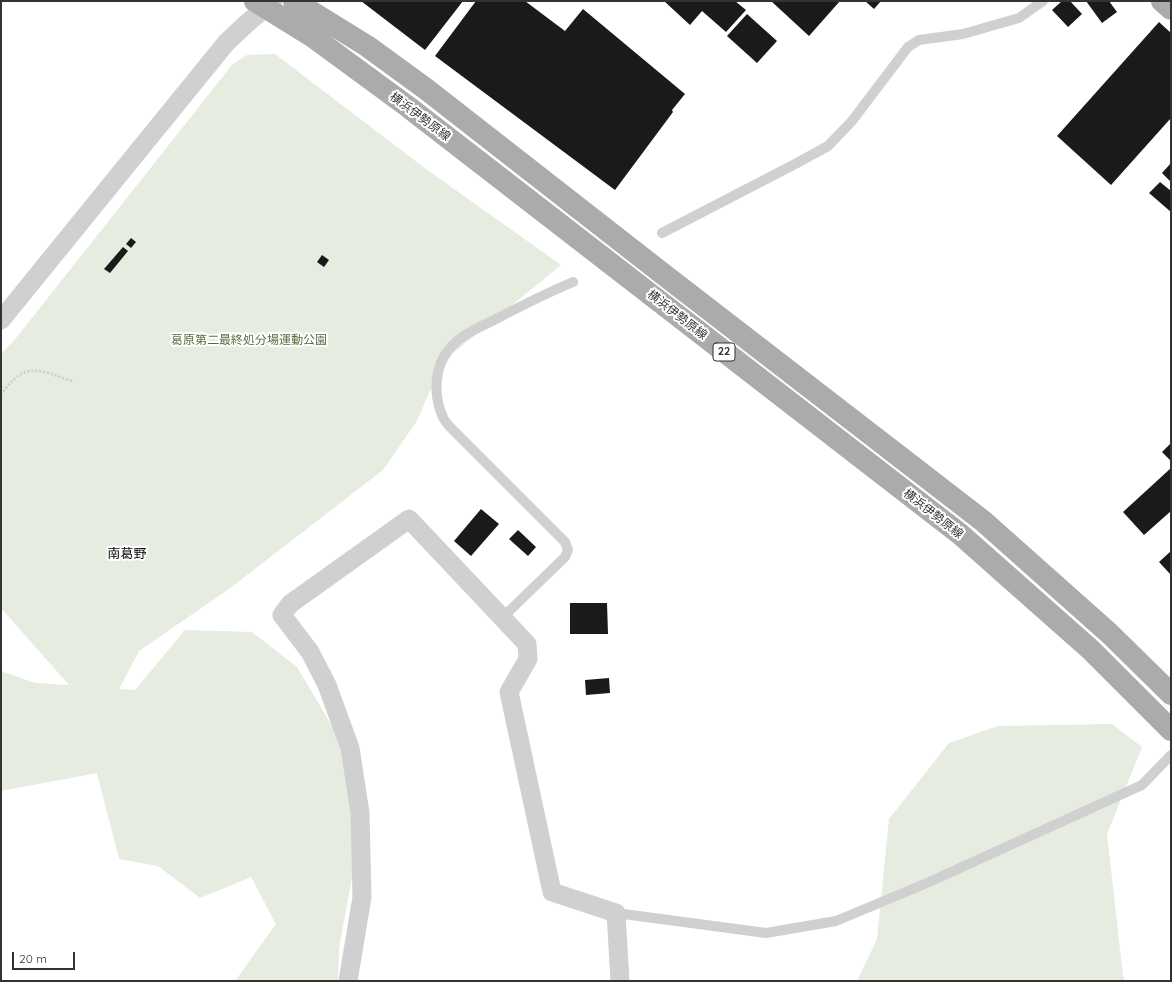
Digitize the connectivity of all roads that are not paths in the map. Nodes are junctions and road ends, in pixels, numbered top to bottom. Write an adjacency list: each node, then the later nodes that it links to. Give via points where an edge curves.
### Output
1 (294, 1): 10 (main road, 横浜伊勢原線 / 22, via 367,46 426,89 983,521 1110,634)
2 (1043, 1): 6 (lane, via 1019,18 963,34 919,40 908,47 852,121 828,146)
3 (1162, 1): 5 (main road)
4 (265, 3): 8 (street, via 226,43); 11 (main road, 横浜伊勢原線 / 22, via 407,106 960,534 1091,650)
5 (1171, 9)
6 (662, 233)
7 (573, 282): 9 (lane, via 464,335 449,348 440,366 436,387 443,418 565,542 568,550 565,557)
8 (1, 320)
9 (502, 618): 13 (street, via 527,644 528,659 509,692 552,892); 14 (street, via 409,519 290,604 282,615 310,652 324,678 350,748 360,813 362,897)
10 (1171, 694)
11 (1171, 730)
12 (1171, 755): 13 (lane, via 1142,785 934,880 836,921 766,933)
13 (616, 913): 15 (street)
14 (348, 981)
15 (620, 981)

